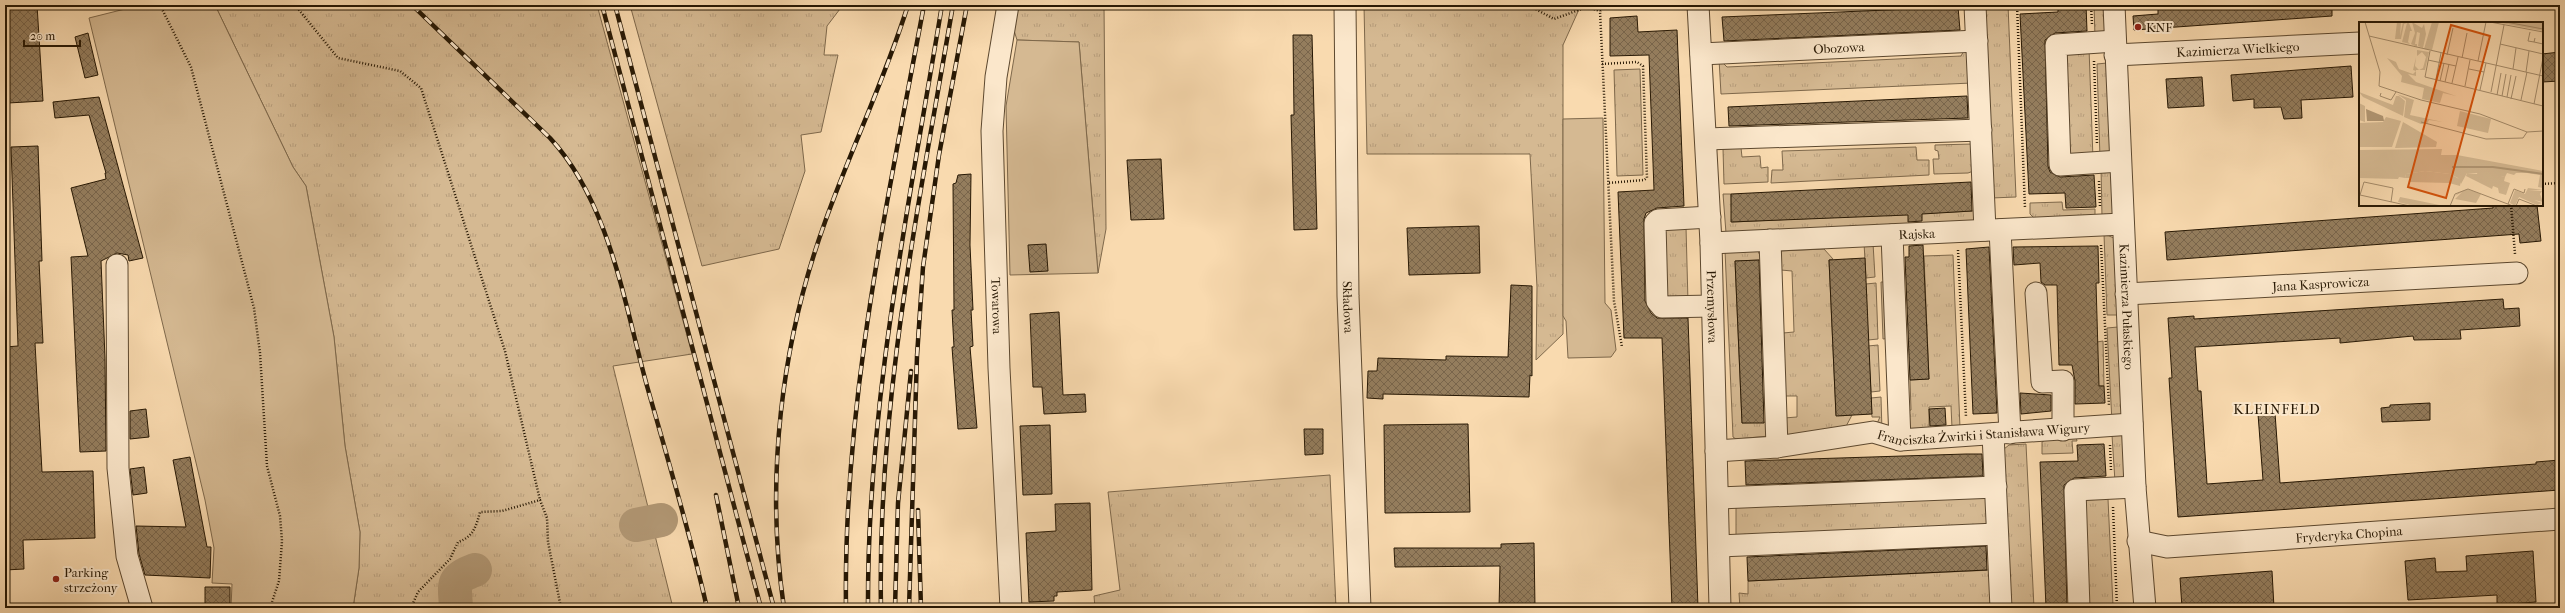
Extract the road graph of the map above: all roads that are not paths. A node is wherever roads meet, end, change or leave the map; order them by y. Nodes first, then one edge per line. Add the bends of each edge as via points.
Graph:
1 (1008, 5) edge
2 (1345, 5) edge
3 (1698, 5) edge
4 (1975, 5) edge
5 (2114, 5) edge
6 (1977, 41) junction
7 (2359, 43) edge
8 (2115, 48) junction
9 (1701, 54) junction
10 (1981, 130) junction
11 (1706, 139) junction
12 (2120, 161) junction
13 (1710, 217) junction
14 (2123, 224) junction
15 (1993, 230) junction
16 (1892, 235) junction
17 (1770, 240) junction
18 (1711, 243) junction
19 (117, 265) dead end
20 (2517, 273) road end
21 (2036, 293) dead end
22 (2126, 294) junction
23 (1712, 306) junction
24 (2132, 424) junction
25 (2063, 430) junction
26 (2002, 433) junction
27 (1900, 440) junction
28 (1777, 447) junction
29 (1716, 451) junction
30 (1996, 488) junction
31 (2135, 488) junction
32 (1719, 498) junction
33 (2560, 519) edge
34 (1997, 534) junction
35 (2138, 541) junction
36 (1719, 546) junction
37 (142, 608) edge
38 (1011, 608) edge
39 (1360, 608) edge
40 (1720, 608) edge
41 (2001, 608) edge
42 (2079, 608) edge
43 (2145, 608) edge

1 - 38 street, Towarowa via 996,77 992,131 999,368
2 - 39 street, Składowa via 1348,266
3 - 9 street, Przemysłowa
4 - 6 street
5 - 8 street, Kazimierza Pułaskiego
6 - 9 street, Obozowa
6 - 10 street
7 - 8 street, Kazimierza Wielkiego
8 - 12 street, Kazimierza Pułaskiego
8 - 12 street, Kazimierza Wielkiego via 2093,43 2056,45 2060,165
9 - 11 street, Przemysłowa
10 - 11 street
10 - 15 street
11 - 13 street, Przemysłowa
12 - 14 street, Kazimierza Pułaskiego
13 - 18 street, Przemysłowa
13 - 23 street via 1658,220 1655,223 1655,231 1657,301 1662,307
14 - 15 street, Rajska
14 - 22 street, Kazimierza Pułaskiego
15 - 16 street, Rajska
15 - 26 street
16 - 17 street, Rajska
16 - 27 street
17 - 18 street, Rajska
17 - 28 street
18 - 23 street, Przemysłowa
19 - 37 street via 118,468 127,556
20 - 22 street, Jana Kasprowicza
21 - 25 street via 2042,382 2063,381
22 - 24 street, Kazimierza Pułaskiego
23 - 29 street, Przemysłowa
24 - 25 street, Franciszka Żwirki i Stanisława Wigury
24 - 31 street, Kazimierza Pułaskiego
25 - 26 street, Franciszka Żwirki i Stanisława Wigury
26 - 27 street, Franciszka Żwirki i Stanisława Wigury
26 - 30 street
27 - 28 street, Franciszka Żwirki i Stanisława Wigury via 1873,432
28 - 29 street, Franciszka Żwirki i Stanisława Wigury
29 - 32 street, Przemysłowa
30 - 32 street
30 - 34 street
31 - 35 street, Kazimierza Pułaskiego
31 - 42 street via 2075,490
32 - 36 street, Przemysłowa
33 - 35 street, Fryderyka Chopina via 2167,547
34 - 36 street
34 - 41 street
35 - 43 street, Kazimierza Pułaskiego
36 - 40 street, Przemysłowa

